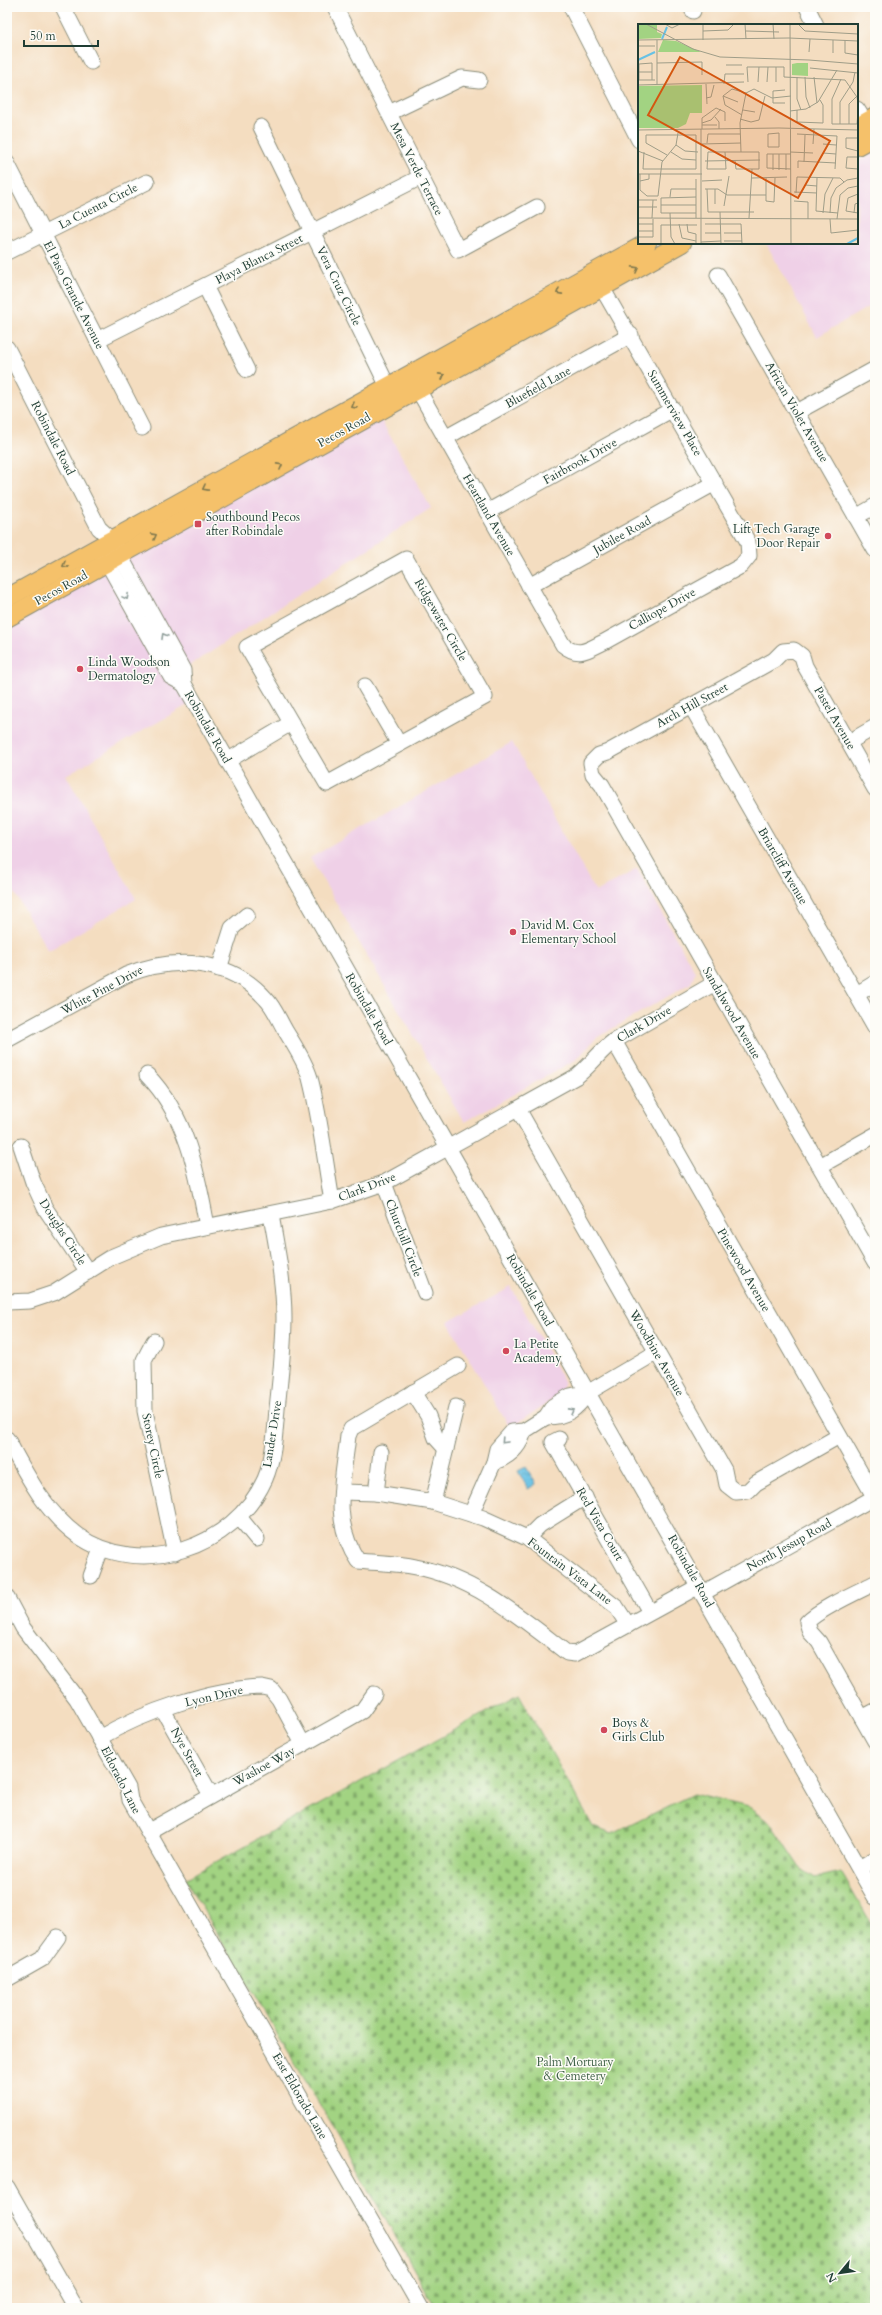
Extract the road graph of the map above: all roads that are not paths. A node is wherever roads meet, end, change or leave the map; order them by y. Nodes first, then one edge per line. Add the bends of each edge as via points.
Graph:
1 (63, 7) edge
2 (335, 7) edge
3 (571, 7) edge
4 (807, 7) edge
5 (816, 24) edge
6 (91, 62) dead end
7 (479, 80) dead end
8 (389, 114) junction
9 (867, 125) edge
10 (261, 127) dead end
11 (638, 138) edge
12 (858, 144) edge
13 (7, 163) edge
14 (421, 177) junction
15 (146, 182) dead end
16 (537, 206) dead end
17 (313, 232) junction
18 (43, 233) junction
19 (645, 244) edge
20 (680, 244) edge
21 (7, 252) edge
22 (718, 275) dead end
23 (597, 280) junction
24 (205, 286) junction
25 (631, 335) junction
26 (97, 340) junction
27 (7, 348) edge
28 (875, 369) edge
29 (247, 370) dead end
30 (414, 382) junction
31 (392, 394) junction
32 (672, 409) junction
33 (797, 412) junction
34 (142, 428) dead end
35 (445, 438) junction
36 (271, 452) junction
37 (715, 483) junction
38 (241, 487) junction
39 (875, 506) edge
40 (487, 512) junction
41 (856, 517) junction
42 (103, 538) junction
43 (875, 550) edge
44 (749, 556) joint
45 (113, 559) junction
46 (529, 586) junction
47 (7, 598) edge
48 (7, 618) edge
49 (794, 650) joint
50 (572, 652) joint
51 (365, 686) dead end
52 (691, 706) junction
53 (291, 723) junction
54 (875, 727) edge
55 (848, 742) junction
56 (398, 744) junction
57 (227, 761) junction
58 (590, 763) joint
59 (875, 789) edge
60 (247, 915) dead end
61 (219, 969) junction
62 (715, 983) junction
63 (875, 983) edge
64 (857, 994) junction
65 (875, 1027) edge
66 (7, 1040) edge
67 (614, 1041) junction
68 (147, 1075) dead end
69 (518, 1109) junction
70 (875, 1135) edge
71 (21, 1146) dead end
72 (448, 1148) junction
73 (820, 1166) junction
74 (384, 1183) junction
75 (332, 1201) junction
76 (271, 1214) junction
77 (207, 1226) junction
78 (875, 1263) edge
79 (88, 1272) junction
80 (425, 1293) dead end
81 (7, 1302) edge
82 (154, 1341) dead end
83 (657, 1352) junction
84 (458, 1366) dead end
85 (413, 1392) junction
86 (589, 1392) junction
87 (456, 1407) dead end
88 (839, 1436) junction
89 (559, 1438) dead end
90 (7, 1439) edge
91 (446, 1449) junction
92 (381, 1452) dead end
93 (342, 1492) junction
94 (376, 1493) junction
95 (585, 1497) junction
96 (875, 1497) edge
97 (434, 1502) junction
98 (471, 1514) junction
99 (239, 1517) junction
100 (528, 1538) junction
101 (258, 1539) dead end
102 (101, 1549) junction
103 (176, 1553) junction
104 (91, 1576) dead end
105 (875, 1583) edge
106 (701, 1590) junction
107 (7, 1598) edge
108 (650, 1612) junction
109 (13, 1622) edge
110 (628, 1625) junction
111 (374, 1694) dead end
112 (163, 1710) junction
113 (869, 1715) edge
114 (99, 1738) junction
115 (875, 1741) edge
116 (303, 1744) junction
117 (211, 1795) junction
118 (149, 1832) junction
119 (875, 1859) edge
120 (859, 1868) junction
121 (178, 1884) joint
122 (875, 1897) edge
123 (58, 1938) dead end
124 (7, 1979) edge
125 (7, 2187) edge
126 (76, 2308) edge
127 (421, 2308) edge

1 - 6 street
2 - 8 street, Mesa Verde Terrace
3 - 11 street
4 - 5 street
7 - 8 street via 462,78
8 - 14 street, Mesa Verde Terrace
9 - 12 main road
10 - 17 street, Vera Cruz Circle
13 - 18 street, El Paso Grande Avenue
14 - 16 street, Mesa Verde Terrace via 458,250
14 - 17 street, Playa Blanca Street
15 - 18 street, La Cuenta Circle
17 - 24 street, Playa Blanca Street
17 - 31 street, Vera Cruz Circle
18 - 21 street, La Cuenta Circle
18 - 26 street, El Paso Grande Avenue
19 - 23 main road, Pecos Road
23 -> 20 main road, Pecos Road
22 - 33 street, African Violet Avenue
23 - 25 street, Summerview Place
23 - 30 main road, Pecos Road
24 - 26 street, Playa Blanca Street
24 - 29 street
25 - 32 street, Summerview Place
25 - 35 street, Bluefield Lane
26 - 34 street, El Paso Grande Avenue
27 - 42 street, Robindale Road
28 - 33 street
30 - 31 main road, Pecos Road
30 - 35 street, Heartland Avenue
31 -> 36 main road, Pecos Road
38 -> 31 main road, Pecos Road
32 - 37 street, Summerview Place
32 - 40 street, Fairbrook Drive
33 - 41 street, African Violet Avenue
35 - 40 street, Heartland Avenue
36 - 38 main road via 240,480
36 -> 42 main road, Pecos Road
37 - 44 street, Summerview Place via 748,542
37 - 46 street, Jubilee Road
45 -> 38 main road, Pecos Road
39 - 41 street
40 - 46 street, Heartland Avenue
41 - 43 street, African Violet Avenue
42 - 45 street, Robindale Road
42 -> 47 main road, Pecos Road
44 - 50 street, Calliope Drive via 741,566 604,642 583,652
45 - 48 main road, Pecos Road
45 - 57 street, Robindale Road via 171,677 184,684
46 - 50 street, Heartland Avenue via 563,645
49 - 52 street, Arch Hill Street via 783,651 774,660
49 - 55 street, Pastel Avenue via 802,656 805,666
51 - 56 street
52 - 58 street, Arch Hill Street via 599,755
52 - 64 street, Briarcliff Avenue
53 - 56 street, Ridgewater Circle via 327,784
53 - 56 street, Ridgewater Circle via 248,647 406,559 485,697
53 - 57 street
54 - 55 street
55 - 59 street, Pastel Avenue
57 - 72 street, Robindale Road
58 - 62 street, Sandalwood Avenue via 593,774 602,785
60 - 61 street via 232,928
61 - 66 street, White Pine Drive via 193,962 147,966
61 - 75 street, White Pine Drive via 244,979 267,999 301,1055 310,1078
62 - 67 street, Clark Drive
62 - 73 street, Sandalwood Avenue
63 - 64 street
64 - 65 street, Briarcliff Avenue
67 - 69 street, Clark Drive via 600,1051 577,1076
67 - 88 street, Pinewood Avenue
68 - 77 street via 162,1090 187,1139 197,1171
69 - 72 street, Clark Drive
69 - 83 street, Woodbine Avenue
70 - 73 street
71 - 79 street, Douglas Circle via 45,1208
72 - 74 street, Clark Drive
72 - 86 street, Robindale Road
73 - 78 street, Sandalwood Avenue
74 - 75 street, Clark Drive
74 - 80 street, Churchill Circle
75 - 76 street, Clark Drive
76 - 77 street, Clark Drive
76 - 99 street, Lander Drive via 281,1274 284,1317 274,1438 265,1478
77 - 79 street, Clark Drive via 161,1236 135,1245
79 - 81 street, Clark Drive via 54,1293 30,1301
82 - 103 street, Storey Circle via 144,1360 145,1411
83 - 86 street
83 - 88 street, Woodbine Avenue via 724,1470 727,1485 736,1492 748,1491 756,1483
84 - 85 street
85 - 91 street via 428,1416 436,1438
85 - 93 street via 351,1429
86 - 98 street via 577,1407 560,1417 546,1417 524,1431 512,1432 503,1440 497,1448 494,1462
86 - 106 street, Robindale Road
87 - 91 street
88 - 96 street, Pinewood Avenue
89 - 95 street, Red Vista Court via 553,1442
90 - 102 street, Lander Drive via 39,1495 55,1516
91 - 97 street
92 - 94 street
93 - 94 street, Fountain Vista Lane
93 - 110 street, North Jessup Road via 340,1517 352,1552 358,1561 416,1567 477,1588 509,1608 567,1653 575,1654 586,1649
94 - 97 street, Fountain Vista Lane
95 - 100 street via 540,1525
95 - 108 street, Red Vista Court
96 - 106 street, North Jessup Road
97 - 98 street, Fountain Vista Lane
98 - 100 street, Fountain Vista Lane
99 - 101 street
99 - 103 street, Lander Drive via 203,1543
100 - 110 street, Fountain Vista Lane via 618,1608
102 - 103 street, Lander Drive via 138,1555
102 - 104 street
105 - 113 street via 826,1610 815,1613 807,1622 810,1632
106 - 108 street, North Jessup Road
106 - 120 street, Robindale Road
107 - 109 street
108 - 110 street, North Jessup Road
109 - 114 street, Eldorado Lane via 77,1699
111 - 116 street, Washoe Way via 362,1711
112 - 114 street, Lyon Drive via 123,1723
112 - 116 street, Lyon Drive via 221,1693 253,1688 271,1689
112 - 117 street, Nye Street
113 - 115 street
114 - 118 street, Eldorado Lane via 128,1788 130,1800
116 - 117 street, Washoe Way
117 - 118 street, Washoe Way
118 - 121 street, Eldorado Lane
119 - 120 street
120 - 122 street, Robindale Road
121 - 127 street, East Eldorado Lane
123 - 124 street via 42,1959
125 - 126 street

